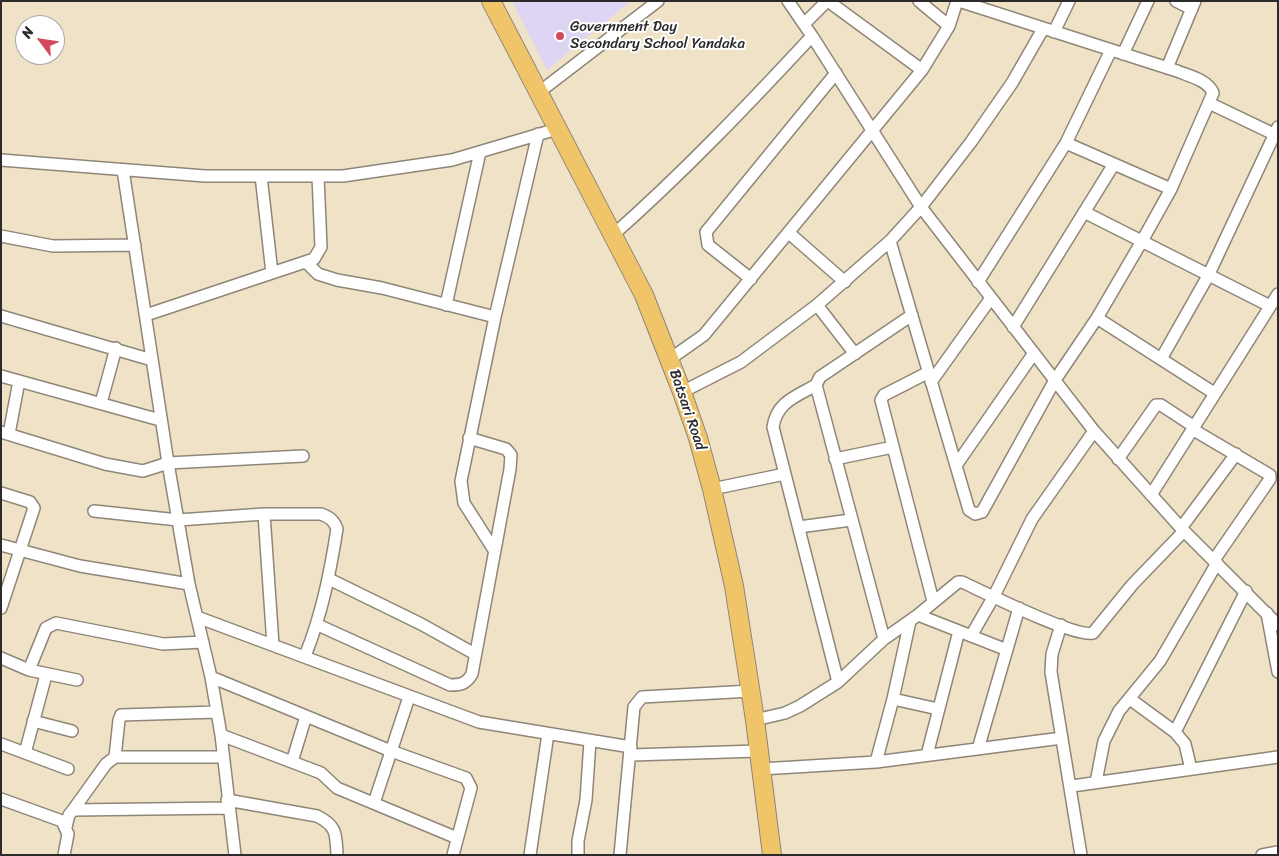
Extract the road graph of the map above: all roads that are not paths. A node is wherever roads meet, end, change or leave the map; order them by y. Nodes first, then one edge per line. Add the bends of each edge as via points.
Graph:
1 (491, 1) edge
2 (658, 1) edge
3 (788, 1) edge
4 (828, 1) edge
5 (919, 1) edge
6 (958, 1) edge
7 (1069, 1) edge
8 (1148, 1) edge
9 (1176, 1) edge
10 (1193, 5) edge
11 (993, 6) edge
12 (804, 24) junction
13 (949, 26) junction
14 (1042, 29) junction
15 (1054, 32) junction
16 (812, 36) junction
17 (1111, 50) junction
18 (1124, 54) junction
19 (1167, 68) junction
20 (922, 70) junction
21 (836, 74) junction
22 (538, 94) junction
23 (1209, 103) junction
24 (557, 128) junction
25 (872, 130) junction
26 (1277, 133) edge
27 (538, 134) junction
28 (1066, 143) junction
29 (480, 152) junction
30 (4, 162) edge
31 (1114, 164) junction
32 (123, 170) junction
33 (261, 176) junction
34 (318, 176) junction
35 (1170, 189) junction
36 (921, 208) junction
37 (1084, 212) junction
38 (789, 233) junction
39 (613, 235) junction
40 (1, 236) edge
41 (890, 241) junction
42 (1142, 241) junction
43 (135, 245) junction
44 (306, 262) junction
45 (272, 273) junction
46 (1208, 276) junction
47 (751, 279) junction
48 (845, 282) junction
49 (978, 282) junction
50 (1277, 295) edge
51 (991, 298) junction
52 (446, 305) junction
53 (817, 305) junction
54 (1270, 306) junction
55 (146, 315) junction
56 (912, 315) junction
57 (1, 316) edge
58 (495, 316) junction
59 (1097, 318) junction
60 (1013, 327) junction
61 (116, 348) junction
62 (855, 354) junction
63 (1034, 354) junction
64 (670, 359) junction
65 (152, 360) junction
66 (1161, 360) junction
67 (1, 376) edge
68 (930, 377) junction
69 (1055, 380) junction
70 (19, 381) junction
71 (816, 385) junction
72 (682, 392) junction
73 (1214, 393) junction
74 (101, 403) junction
75 (160, 420) junction
76 (1193, 428) junction
77 (1094, 431) junction
78 (5, 433) edge
79 (469, 438) junction
80 (893, 447) junction
81 (1236, 454) junction
82 (303, 456) dead end
83 (835, 459) junction
84 (1118, 459) junction
85 (168, 463) junction
86 (957, 464) junction
87 (785, 474) junction
88 (712, 489) junction
89 (1, 493) edge
90 (1151, 495) junction
91 (94, 511) dead end
92 (264, 514) junction
93 (178, 520) junction
94 (851, 520) junction
95 (798, 527) junction
96 (1183, 529) junction
97 (1, 545) edge
98 (494, 550) junction
99 (21, 551) junction
100 (1215, 561) junction
101 (329, 579) junction
102 (189, 584) junction
103 (1246, 591) junction
104 (994, 596) junction
105 (933, 601) junction
106 (1, 608) edge
107 (1020, 608) junction
108 (1266, 611) junction
109 (197, 617) junction
110 (914, 618) junction
111 (318, 625) junction
112 (1061, 625) junction
113 (1278, 625) edge
114 (959, 631) junction
115 (972, 636) junction
116 (884, 639) junction
117 (203, 642) junction
118 (273, 645) junction
119 (1007, 650) junction
120 (475, 654) junction
121 (305, 656) junction
122 (1, 658) edge
123 (29, 670) junction
124 (1278, 672) edge
125 (46, 675) junction
126 (211, 676) junction
127 (77, 680) dead end
128 (838, 682) junction
129 (751, 691) junction
130 (409, 697) junction
131 (1130, 699) junction
132 (893, 700) junction
133 (938, 710) junction
134 (218, 712) junction
135 (306, 716) junction
136 (755, 720) junction
137 (34, 721) junction
138 (72, 730) dead end
139 (1175, 732) junction
140 (548, 734) junction
141 (221, 735) junction
142 (1062, 738) junction
143 (590, 741) junction
144 (1, 744) edge
145 (978, 749) junction
146 (391, 751) junction
147 (631, 751) junction
148 (758, 751) junction
149 (25, 753) junction
150 (927, 755) junction
151 (115, 757) junction
152 (1278, 757) edge
153 (224, 758) junction
154 (292, 762) junction
155 (876, 762) junction
156 (761, 768) junction
157 (68, 769) dead end
158 (1191, 769) junction
159 (1096, 782) junction
160 (1072, 786) junction
161 (1, 800) edge
162 (374, 803) junction
163 (228, 804) junction
164 (73, 810) junction
165 (66, 827) junction
166 (458, 838) junction
167 (1278, 852) edge
168 (64, 855) edge
169 (235, 855) edge
170 (337, 855) edge
171 (453, 855) edge
172 (530, 855) edge
173 (578, 855) edge
174 (620, 855) edge
175 (772, 855) edge
176 (1082, 855) edge
177 (1262, 855) edge

1 - 22 main road, Batsari Road
2 - 22 street
3 - 12 street
4 - 12 street
4 - 20 street
5 - 13 street
6 - 11 street
6 - 13 street
7 - 15 street
8 - 18 street
9 - 10 street
10 - 19 street
11 - 14 street
12 - 16 street
13 - 20 street
14 - 15 street
14 - 36 street via 1012,83
15 - 17 street
16 - 21 street
16 - 39 street via 726,129
17 - 18 street
17 - 28 street
18 - 19 street
19 - 23 street via 1211,87 1213,92
20 - 25 street
21 - 25 street
21 - 47 street via 706,232 708,245
22 - 24 main road, Batsari Road
23 - 26 street
23 - 35 street
24 - 27 street
24 - 39 main road, Batsari Road
25 - 36 street
25 - 38 street
26 - 46 street
27 - 29 street
27 - 58 street
28 - 31 street
28 - 49 street
29 - 34 street via 452,160 342,176
29 - 52 street
30 - 32 street
31 - 35 street
31 - 37 street
32 - 33 street
32 - 43 street
33 - 34 street
33 - 45 street
34 - 44 street via 321,247 314,260
35 - 42 street
36 - 41 street
36 - 49 street
37 - 42 street
37 - 60 street
38 - 47 street
38 - 48 street
39 - 64 main road, Batsari Road via 644,295
40 - 43 street via 53,246
41 - 48 street
41 - 56 street
42 - 46 street
42 - 59 street
43 - 55 street
44 - 45 street
44 - 52 street via 318,274 337,280
45 - 55 street
46 - 54 street
46 - 66 street
47 - 64 street via 704,335
48 - 53 street
49 - 51 street
50 - 54 street
51 - 60 street
51 - 68 street
52 - 58 street
53 - 62 street
53 - 72 street via 741,362
54 - 73 street
55 - 65 street
56 - 62 street
56 - 68 street
57 - 61 street
58 - 79 street
59 - 66 street
59 - 69 street
60 - 63 street
61 - 65 street
61 - 74 street
62 - 71 street via 820,378
63 - 69 street
63 - 86 street
64 - 72 main road, Batsari Road
65 - 75 street
66 - 73 street
67 - 70 street
68 - 80 street via 882,397
68 - 86 street
69 - 77 street
69 - 86 street via 982,512 975,514 969,510
70 - 74 street
70 - 78 street
71 - 83 street
71 - 87 street via 784,403 775,414 773,427
72 - 88 main road, Batsari Road
73 - 76 street
74 - 75 street
75 - 85 street
76 - 81 street
76 - 84 street via 1161,405 1156,405
76 - 90 street
77 - 84 street
77 - 104 street via 1044,499
78 - 85 street via 115,466 143,471
79 - 98 street via 461,481 464,503
79 - 98 street via 506,449 511,455
80 - 83 street
80 - 105 street
81 - 96 street
81 - 100 street via 1268,472 1270,479
82 - 85 street
83 - 94 street
84 - 90 street
85 - 93 street
87 - 88 street
87 - 95 street
88 - 129 main road, Batsari Road via 734,586
89 - 99 street via 30,502 34,508
90 - 96 street
91 - 93 street
92 - 93 street
92 - 101 street via 321,514 335,522 337,529
92 - 118 street
93 - 102 street
94 - 95 street
94 - 116 street
95 - 128 street
96 - 100 street
96 - 112 street via 1093,633
97 - 99 street
98 - 120 street
99 - 102 street via 80,566
99 - 106 street
100 - 103 street
100 - 131 street via 1160,661
101 - 111 street
101 - 120 street
102 - 109 street
103 - 108 street
103 - 139 street
104 - 105 street via 958,582
104 - 107 street
104 - 115 street
105 - 110 street
107 - 112 street
107 - 119 street
108 - 113 street
108 - 124 street
109 - 117 street
109 - 118 street
110 - 114 street
110 - 116 street
110 - 132 street
111 - 120 street via 450,685 468,681
111 - 121 street
112 - 142 street via 1052,654 1051,672
114 - 115 street
114 - 133 street
115 - 119 street
116 - 128 street
117 - 123 street via 163,644 56,623 46,628
117 - 126 street
118 - 121 street
119 - 145 street
121 - 130 street
122 - 123 street
123 - 125 street
125 - 127 street
125 - 137 street
126 - 134 street
126 - 135 street
128 - 136 street via 785,713
129 - 136 main road, Batsari Road
129 - 147 street via 642,697 634,707
130 - 140 street via 479,722
130 - 146 street
131 - 139 street
131 - 159 street via 1119,711 1104,741
132 - 133 street
132 - 155 street
133 - 150 street
134 - 141 street
134 - 151 street via 121,715
135 - 146 street
135 - 154 street
136 - 148 main road, Batsari Road
137 - 138 street
137 - 149 street
139 - 158 street via 1185,744
140 - 143 street
140 - 172 street
141 - 153 street
141 - 154 street
142 - 145 street
142 - 160 street
143 - 147 street
143 - 173 street
144 - 149 street
145 - 150 street
146 - 162 street
146 - 166 street via 470,782
147 - 148 street
147 - 174 street
148 - 156 main road, Batsari Road
149 - 157 street
150 - 155 street
151 - 153 street
151 - 164 street via 106,764
152 - 158 street
153 - 163 street
154 - 162 street via 322,773 337,788
155 - 156 street
156 - 175 main road, Batsari Road
158 - 159 street
159 - 160 street
160 - 176 street
161 - 165 street via 62,822
162 - 166 street
163 - 164 street
163 - 169 street
163 - 170 street via 317,816 330,822 336,835
164 - 165 street
165 - 168 street
166 - 171 street
167 - 177 street

